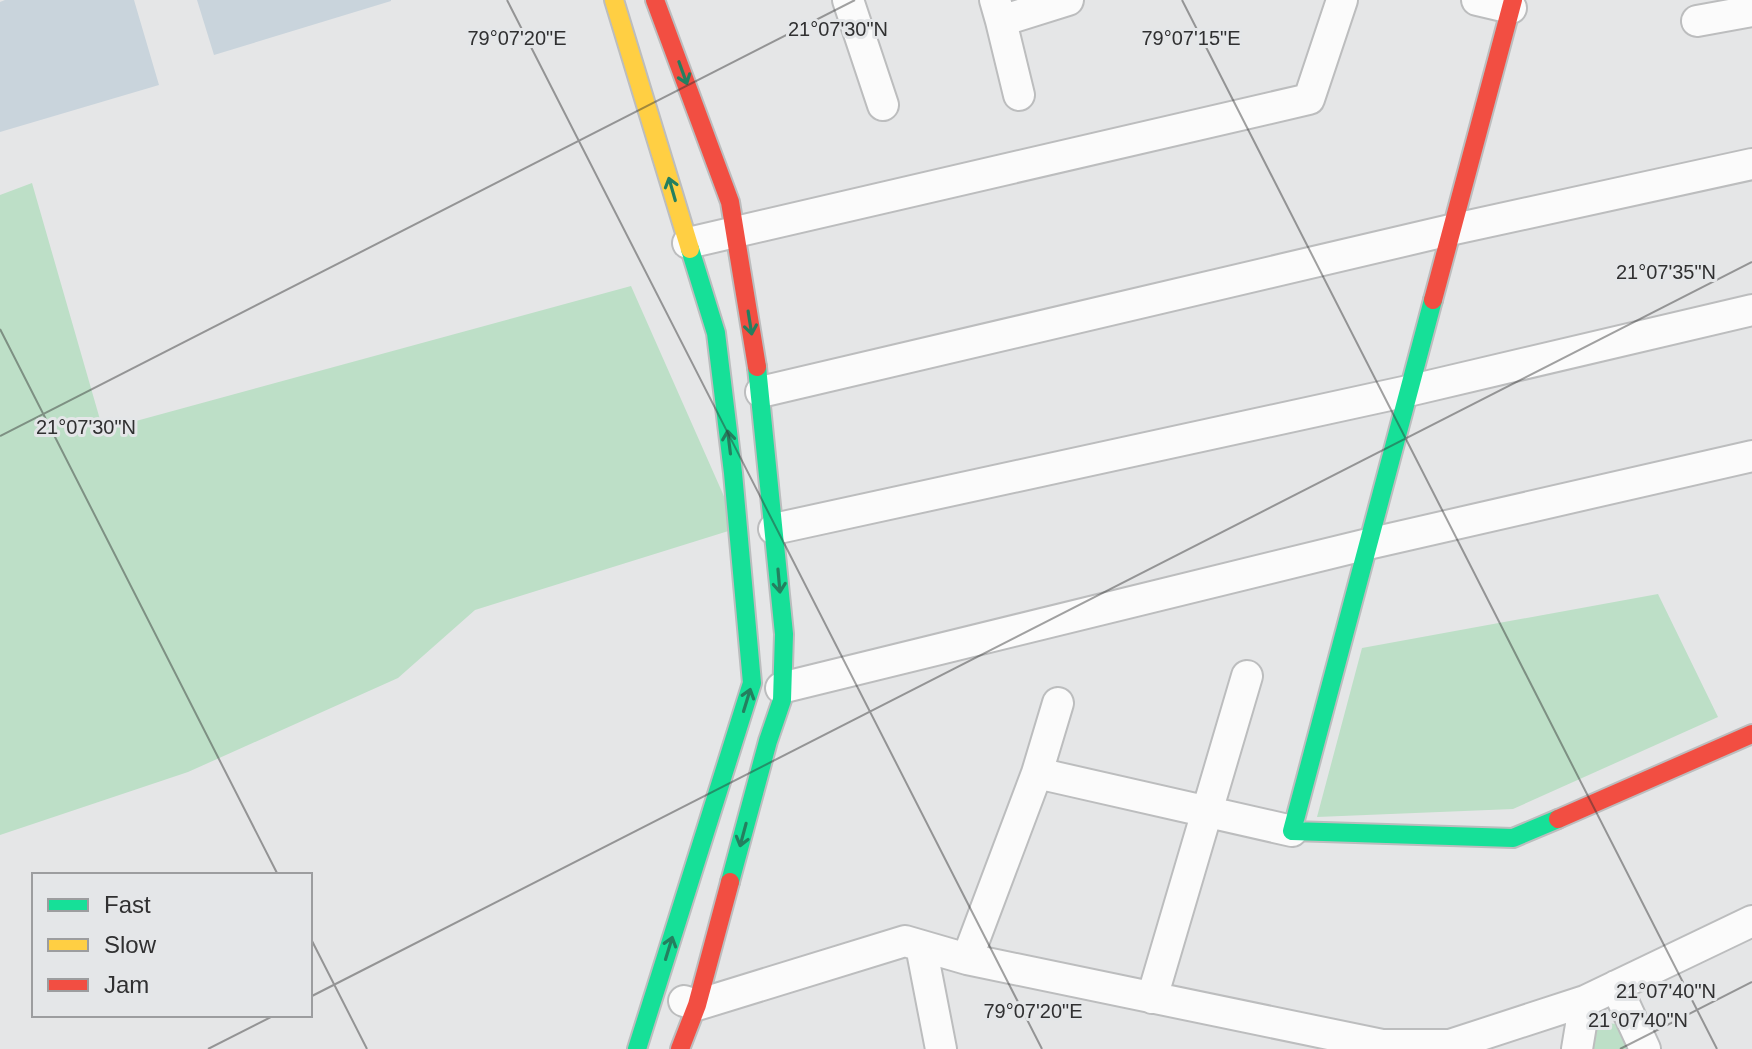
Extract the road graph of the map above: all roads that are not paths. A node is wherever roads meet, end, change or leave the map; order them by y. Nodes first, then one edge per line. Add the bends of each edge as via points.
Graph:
1 (614, 0) edge
2 (655, 0) edge
3 (848, 0) edge
4 (1068, 0) edge
5 (1342, 0) edge
6 (1477, 0) edge
7 (1512, 4) edge
8 (998, 11) edge
9 (1752, 11) edge
10 (1697, 21) dead end
11 (1019, 95) dead end
12 (883, 105) dead end
13 (1752, 164) edge
14 (1450, 230) junction
15 (736, 233) junction
16 (688, 243) junction
17 (1752, 310) edge
18 (1408, 391) junction
19 (761, 392) junction
20 (1752, 456) edge
21 (774, 529) junction
22 (1368, 544) junction
23 (1247, 676) dead end
24 (781, 688) junction
25 (1058, 703) dead end
26 (1752, 734) edge
27 (1037, 773) junction
28 (1209, 811) junction
29 (1292, 831) junction
30 (1749, 931) edge
31 (921, 946) junction
32 (967, 959) junction
33 (1616, 986) junction
34 (656, 990) junction
35 (1152, 998) junction
36 (1585, 1001) junction
37 (697, 1005) junction
38 (637, 1049) edge
39 (680, 1049) edge
40 (941, 1049) edge
41 (1577, 1049) edge
42 (1645, 1049) edge

16 -> 1 street
2 -> 15 street via 730,202
3 - 12 street
4 - 8 street
5 - 15 street via 1309,99
6 - 7 street
7 - 14 street
8 - 11 street
9 - 10 street
13 - 14 street
14 - 18 street
14 - 19 street
15 - 16 street
15 -> 19 street
34 -> 16 street via 752,683 716,333
17 - 18 street
18 - 21 street
18 - 22 street
19 - 21 street
20 - 22 street
21 -> 24 street via 784,634
22 - 24 street
22 - 29 street
23 - 28 street
24 -> 37 street via 782,700
25 - 27 street
26 - 29 street via 1513,838
27 - 28 street
27 - 32 street
28 - 29 street
28 - 35 street
30 - 33 street
31 - 32 street
31 - 37 street via 905,941
31 - 40 street
32 - 35 street
33 - 36 street
33 - 42 street
34 - 37 street
34 - 38 street
35 - 36 street via 1382,1045 1450,1045
36 - 41 street
37 - 39 street

